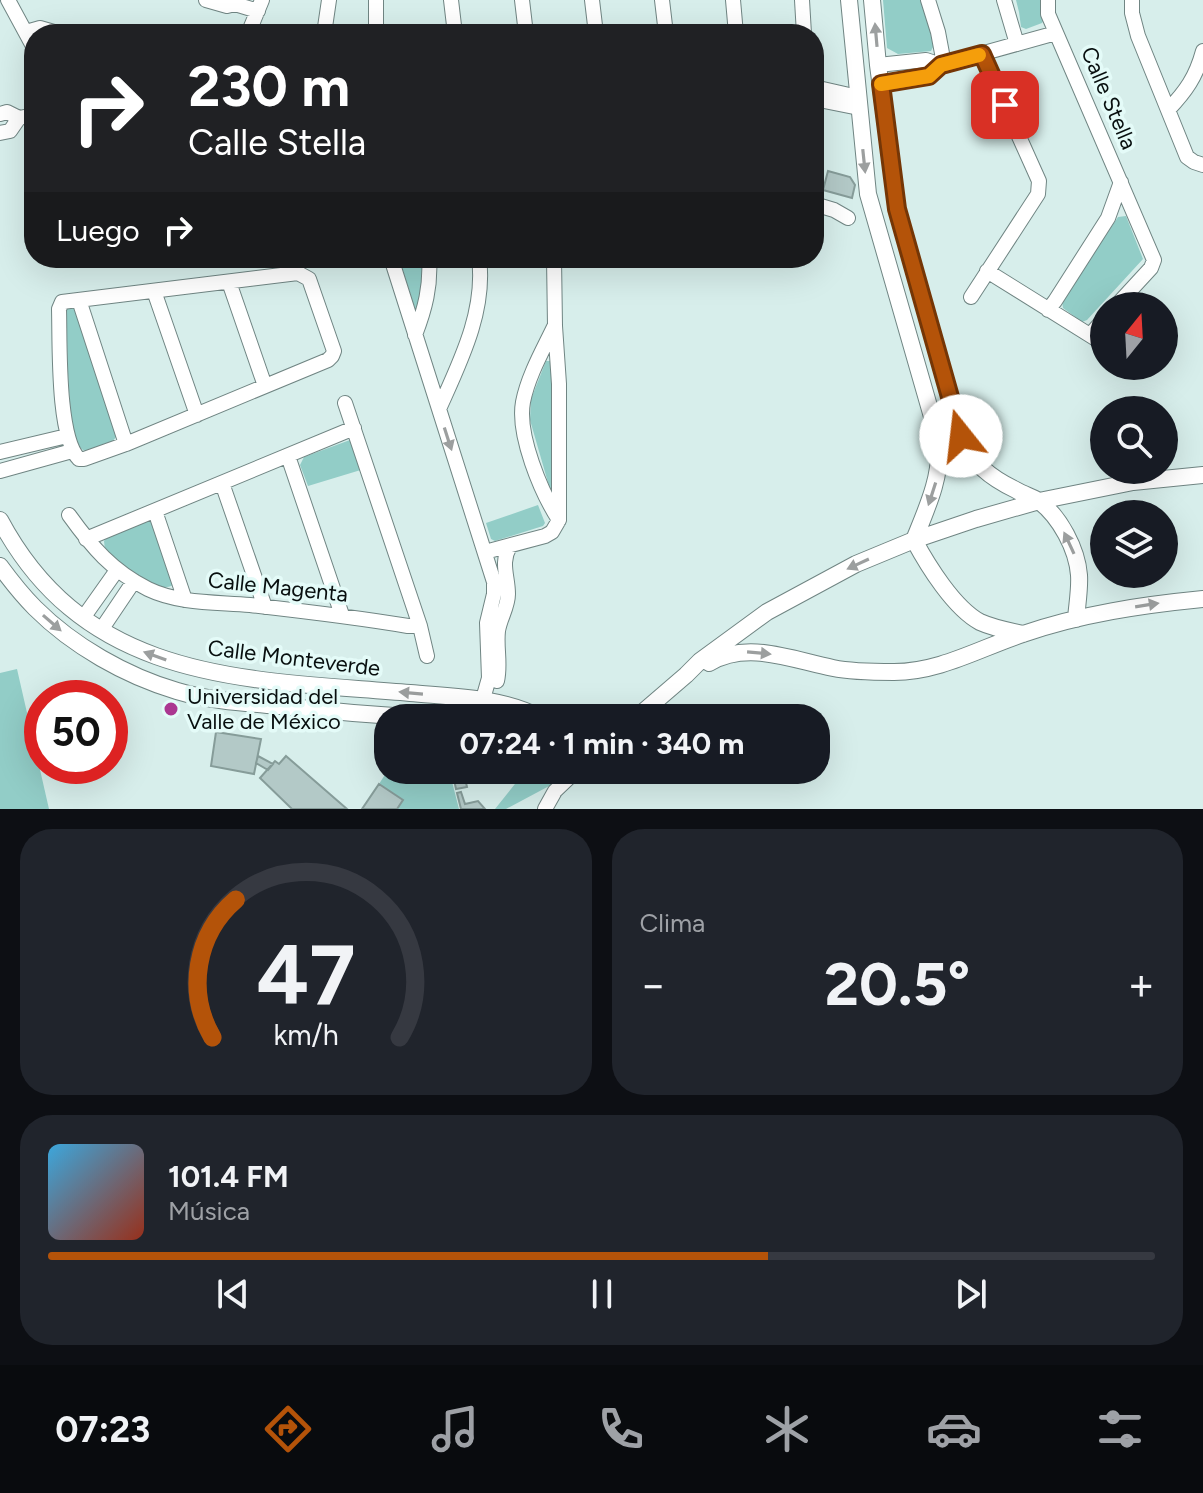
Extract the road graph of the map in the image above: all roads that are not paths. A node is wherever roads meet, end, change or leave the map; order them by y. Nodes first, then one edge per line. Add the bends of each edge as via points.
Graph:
1 (8, 0) edge
2 (206, 0) edge
3 (329, 0) edge
4 (376, 0) edge
5 (451, 0) edge
6 (522, 0) edge
7 (592, 0) edge
8 (662, 0) edge
9 (733, 0) edge
10 (802, 0) edge
11 (849, 0) edge
12 (872, 0) edge
13 (928, 0) edge
14 (1004, 0) edge
15 (1048, 0) edge
16 (1132, 0) edge
17 (231, 2) edge
18 (260, 6) edge
19 (325, 24) edge
20 (376, 24) edge
21 (454, 24) edge
22 (525, 24) edge
23 (595, 24) edge
24 (665, 24) edge
25 (735, 24) edge
26 (803, 24) edge
27 (24, 28) edge
28 (1056, 33) junction
29 (1017, 44) junction
30 (1203, 51) edge
31 (982, 54) junction
32 (909, 62) junction
33 (878, 65) junction
34 (943, 65) junction
35 (911, 79) junction
36 (881, 84) junction
37 (824, 92) edge
38 (836, 98) junction
39 (824, 99) edge
40 (859, 102) junction
41 (1168, 110) junction
42 (0, 114) edge
43 (24, 117) edge
44 (19, 118) junction
45 (0, 133) edge
46 (1203, 165) edge
47 (1121, 182) junction
48 (824, 207) edge
49 (848, 218) dead end
50 (394, 268) edge
51 (429, 268) edge
52 (480, 268) edge
53 (554, 268) edge
54 (987, 271) junction
55 (229, 282) junction
56 (916, 283) junction
57 (895, 289) junction
58 (154, 291) junction
59 (1129, 292) edge
60 (971, 297) dead end
61 (79, 300) junction
62 (1048, 310) junction
63 (555, 326) junction
64 (415, 335) junction
65 (1090, 335) edge
66 (265, 386) junction
67 (345, 403) dead end
68 (439, 409) junction
69 (197, 415) junction
70 (354, 428) junction
71 (67, 436) junction
72 (126, 444) junction
73 (72, 451) junction
74 (0, 452) edge
75 (288, 456) junction
76 (0, 471) edge
77 (1203, 475) edge
78 (222, 483) junction
79 (1039, 501) junction
80 (155, 511) junction
81 (69, 515) dead end
82 (0, 520) edge
83 (559, 520) junction
84 (86, 539) junction
85 (914, 540) junction
86 (510, 546) junction
87 (485, 552) junction
88 (0, 566) edge
89 (117, 570) junction
90 (134, 581) junction
91 (1203, 599) edge
92 (185, 600) junction
93 (265, 607) junction
94 (342, 615) junction
95 (83, 618) junction
96 (1076, 619) junction
97 (420, 626) junction
98 (101, 630) junction
99 (1023, 634) junction
100 (427, 656) dead end
101 (686, 675) junction
102 (281, 682) junction
103 (313, 686) junction
104 (487, 700) junction
105 (503, 704) edge
106 (652, 704) edge
107 (281, 706) junction
108 (309, 710) junction
109 (374, 715) edge
110 (562, 784) edge
111 (545, 809) edge

1 - 27 street
2 - 17 street
3 - 19 street
4 - 20 street
5 - 21 street
6 - 22 street
7 - 23 street
8 - 24 street
9 - 25 street
10 - 26 street
11 - 40 main road
33 -> 12 main road
13 - 34 street
14 - 29 street
15 - 28 street, Calle Stella
16 - 41 street via 1138,36
17 - 18 street
28 - 29 street, Calle Stella
28 - 47 street, Calle Stella
29 - 31 street, Calle Stella
30 - 41 street via 1192,82
31 - 34 street, Calle Stella
31 - 54 street via 1039,181 1038,194
32 - 33 street, Calle Stella
32 - 34 street, Calle Stella
32 - 35 street
33 - 36 main road
34 - 35 street, Calle Stella via 929,76
35 - 36 street, Calle Stella
36 - 56 main road via 893,189
37 - 38 street
38 - 39 street
38 - 40 street
40 -> 57 main road via 868,194
41 - 46 street via 1187,157
42 - 44 street
43 - 44 street
44 - 45 street via 10,131
47 - 59 street, Calle Stella via 1154,260
47 - 62 street, Calle Stella via 1108,218
48 - 49 street
50 - 64 street
51 - 64 street via 429,290
52 - 68 street via 471,333
53 - 63 street
54 - 60 street
54 - 62 street
55 - 58 street
55 - 66 street
55 - 66 street via 304,275 334,351
56 - 57 main road
56 - 79 main road via 965,446 999,482
57 -> 85 main road via 940,451 933,491
58 - 61 street
58 - 69 street
61 - 71 street via 66,301 59,309
61 - 72 street
62 - 65 street
63 - 83 street
63 - 83 street via 523,398 522,414 534,464
64 - 68 street
66 - 69 street
67 - 70 street
68 -> 87 street
69 - 72 street
70 - 75 street
70 - 97 street
71 - 73 street
71 - 74 street
72 - 73 street via 81,460
73 - 76 street
75 - 78 street
75 - 94 street
77 - 79 main road via 1133,482
78 - 80 street
78 - 93 street
79 - 85 main road
96 -> 79 main road via 1079,575 1072,545
80 - 84 street
80 - 92 street
81 - 84 street, Calle Magenta
82 - 95 main road, Calle Monteverde via 41,579
83 - 86 street via 552,532
84 - 89 street, Calle Magenta
85 - 99 main road via 941,584 968,613
85 -> 101 main road via 767,612
86 - 87 street
86 - 104 street via 504,562 507,602 497,635 498,676
87 - 104 street via 494,594 487,623
88 -> 107 main road via 65,635 137,677 209,698
89 - 90 street, Calle Magenta
89 - 95 street
90 - 92 street, Calle Magenta
90 - 98 street
96 -> 91 main road
92 - 93 street, Calle Magenta
93 - 94 street, Calle Magenta
94 - 97 street, Calle Magenta
95 - 98 main road, Calle Monteverde
96 - 99 main road
97 - 100 street
102 -> 98 main road, Calle Monteverde via 179,665
101 -> 99 main road via 726,655 754,652 837,669 924,669
101 - 106 main road
102 - 103 main road, Calle Monteverde
102 - 107 street
104 -> 103 main road, Calle Monteverde
103 - 108 street via 303,697
104 - 105 main road, Calle Monteverde
107 - 108 main road
108 - 109 main road
110 - 111 street

